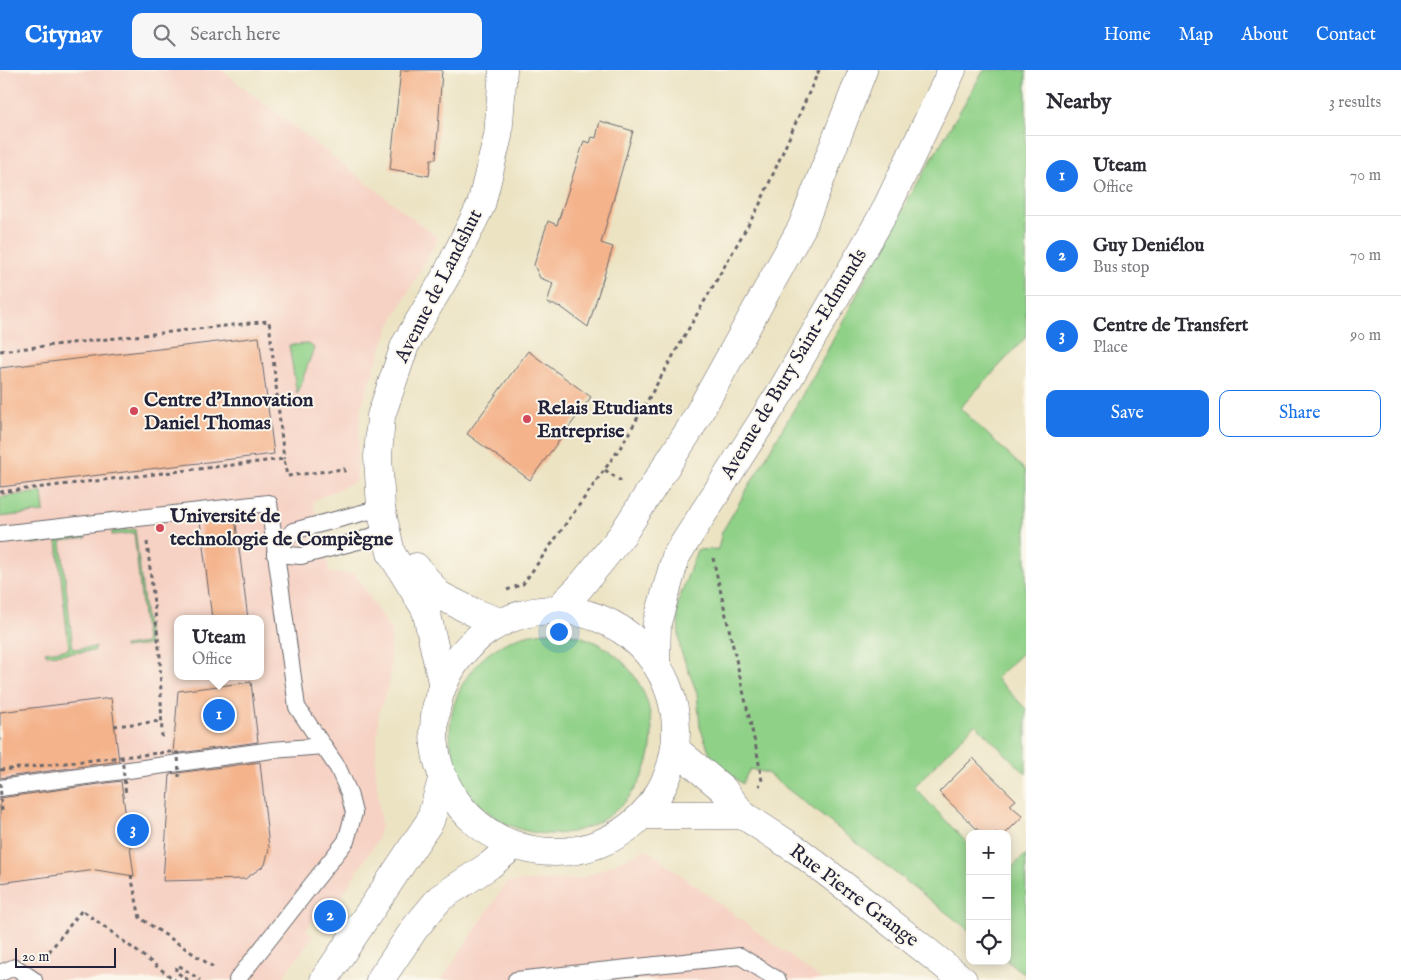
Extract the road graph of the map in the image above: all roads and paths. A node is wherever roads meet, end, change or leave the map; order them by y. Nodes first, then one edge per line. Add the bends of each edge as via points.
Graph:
1 (503, 70) edge
2 (818, 70) edge
3 (863, 70) edge
4 (952, 70) edge
5 (0, 351) edge
6 (284, 458) junction
7 (346, 477) dead end
8 (0, 492) edge
9 (144, 517) junction
10 (384, 520) junction
11 (0, 534) edge
12 (712, 553) dead end
13 (275, 554) junction
14 (501, 592) dead end
15 (558, 609) junction
16 (500, 622) junction
17 (656, 662) junction
18 (442, 682) junction
19 (162, 721) junction
20 (114, 726) dead end
21 (324, 746) junction
22 (676, 749) junction
23 (122, 756) junction
24 (162, 766) junction
25 (0, 770) edge
26 (179, 777) dead end
27 (442, 780) junction
28 (0, 783) edge
29 (0, 788) edge
30 (126, 796) dead end
31 (2, 811) dead end
32 (643, 815) junction
33 (743, 815) junction
34 (513, 846) junction
35 (130, 876) dead end
36 (0, 973) edge
37 (231, 977) edge
38 (31, 978) edge
39 (174, 980) edge
40 (188, 980) edge
41 (200, 980) edge
42 (324, 980) edge
43 (380, 980) edge
44 (516, 980) edge
45 (778, 980) edge
46 (963, 980) edge

1 - 10 main road, Avenue de Landshut via 498,136 480,205 446,276 405,345 381,416 378,457
2 - 14 path via 759,206 622,444 523,584
3 - 15 main road via 802,227 690,429 622,535
4 - 17 main road, Avenue de Bury Saint-Edmunds via 879,222 782,390 676,556 657,623
5 - 6 path via 270,321
6 - 7 path via 287,476 344,469
6 - 8 path
9 - 11 lane
9 - 13 lane via 269,503
9 - 19 path via 160,656
10 - 13 lane via 362,540 301,556
10 - 13 lane via 293,531
10 - 16 main road via 439,595
10 - 18 main road, Avenue de Landshut via 390,553 426,610
12 - 33 path via 762,781
13 - 21 lane via 297,707
15 - 16 main road via 529,612
15 - 17 main road via 596,616 629,634
16 - 18 main road via 466,646
17 - 22 main road via 670,689 676,719
18 - 27 main road via 433,714 433,747
19 - 20 path
19 - 24 path
21 - 24 lane
21 - 37 lane via 338,768 354,813 346,841
22 - 32 main road via 664,785
22 - 33 main road, Rue Pierre Grange via 723,789
23 - 25 path, bridge
23 - 26 path, bridge via 178,753
23 - 30 path, bridge
24 - 29 lane
27 - 34 main road via 459,808 483,830
27 - 42 main road via 430,820
28 - 31 path, bridge
32 - 33 main road
32 - 34 main road via 616,837 582,850 547,853
33 - 46 main road, Rue Pierre Grange via 800,852
34 - 43 main road via 440,898
35 - 37 path via 140,918
36 - 38 lane via 15,967
38 - 39 path via 82,910
40 - 41 path via 175,971 178,965
44 - 45 lane via 740,956

